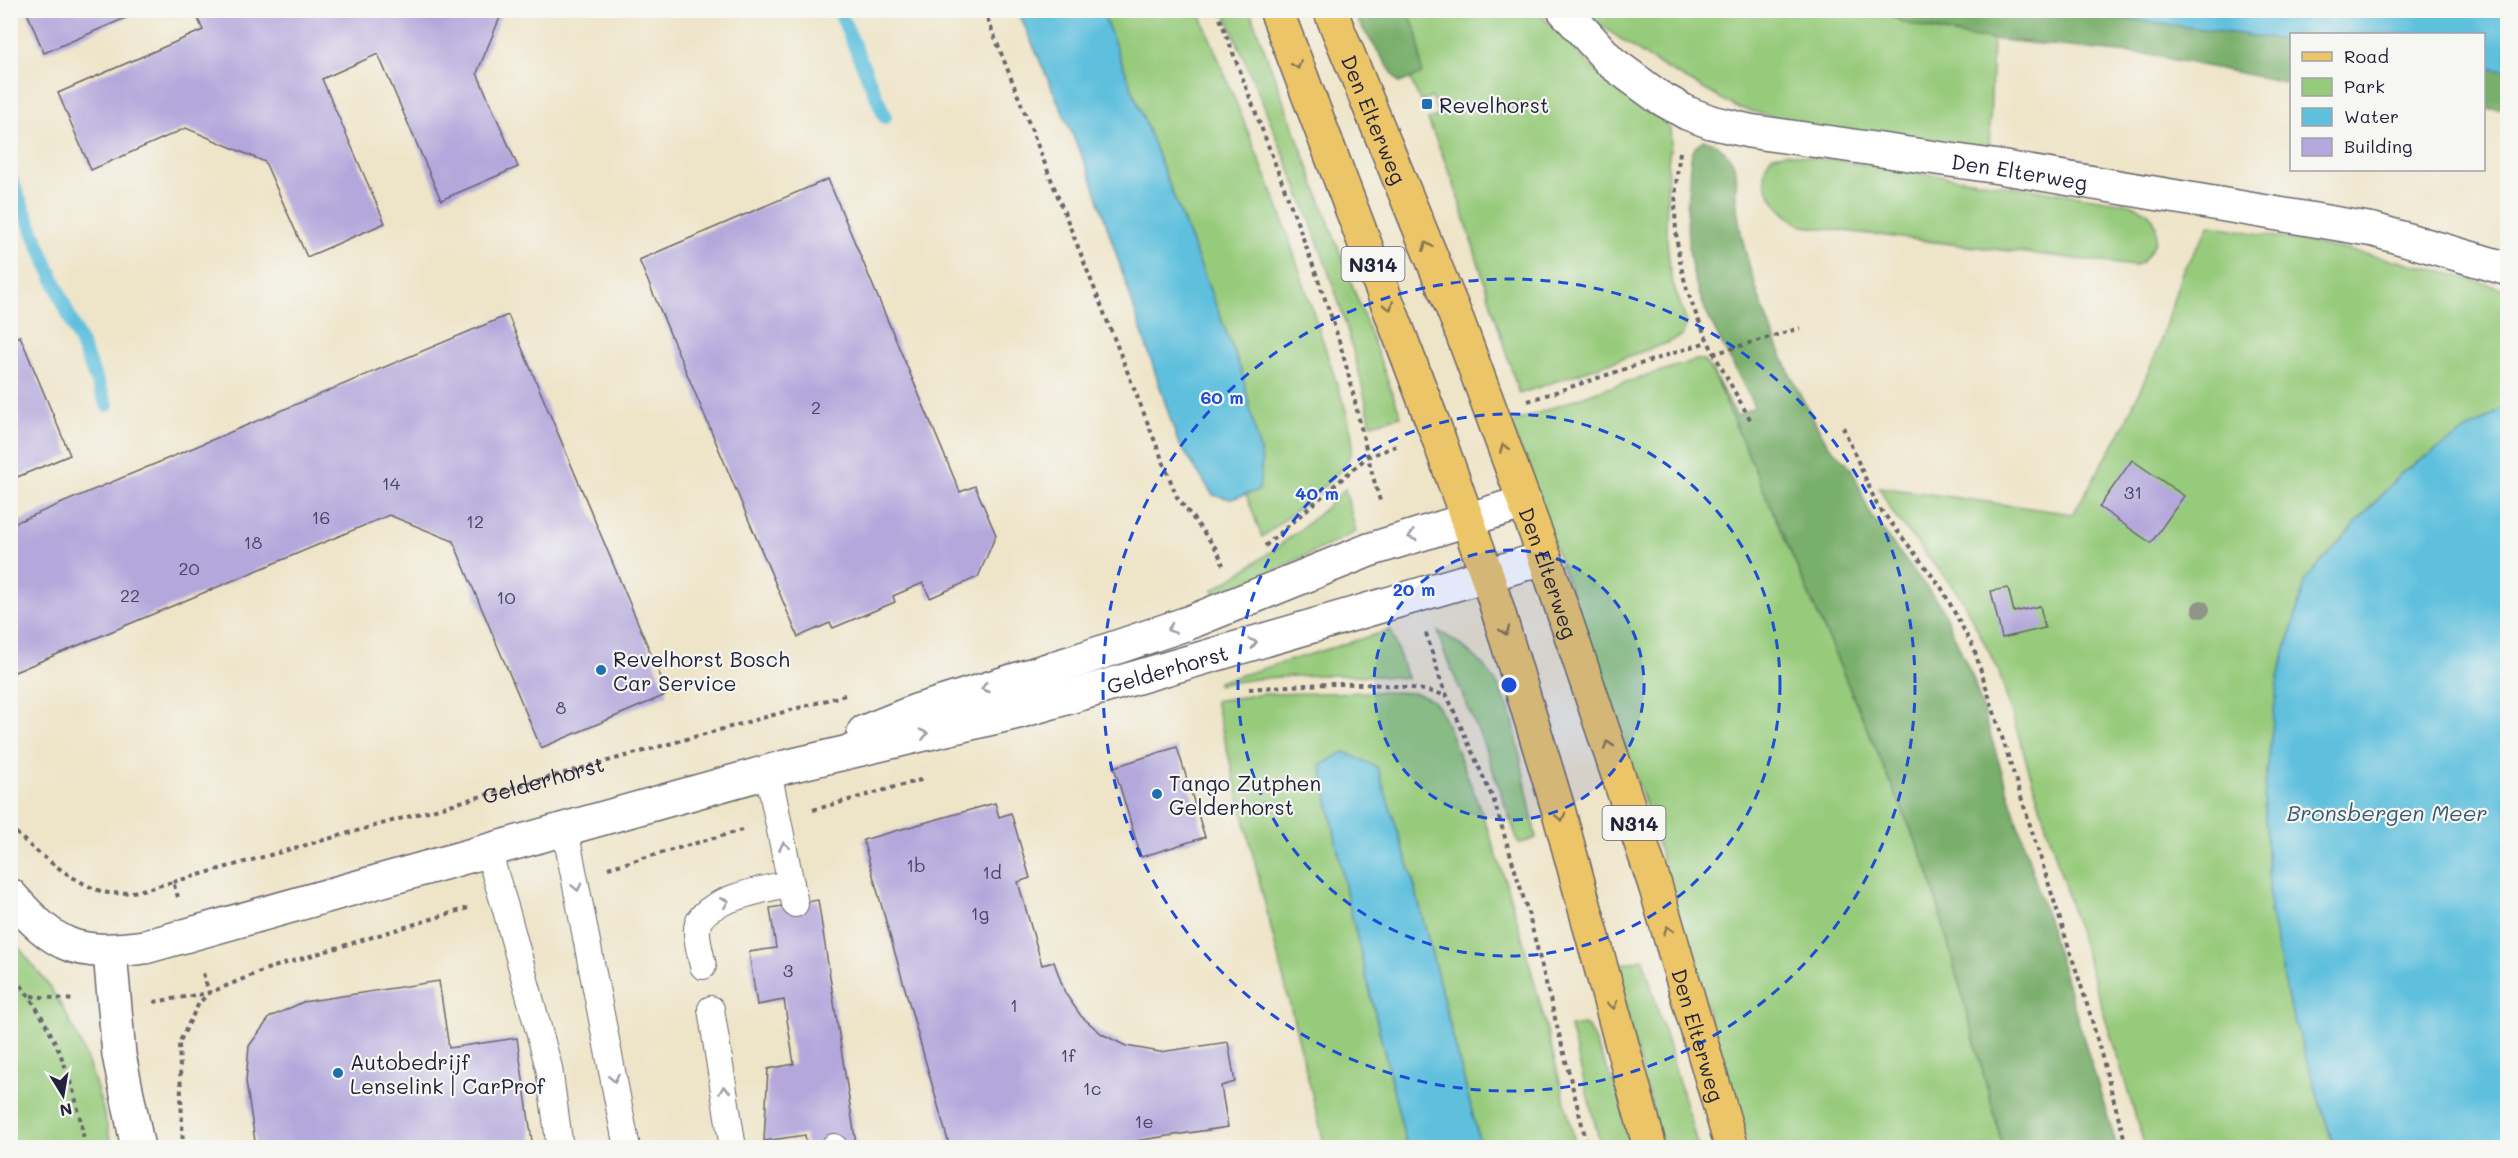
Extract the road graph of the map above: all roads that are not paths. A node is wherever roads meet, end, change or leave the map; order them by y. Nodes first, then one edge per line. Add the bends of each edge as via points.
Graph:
1 (1276, 10) edge
2 (1330, 10) edge
3 (1564, 10) edge
4 (2508, 269) edge
5 (1525, 502) junction
6 (1468, 520) junction
7 (1545, 558) junction
8 (1488, 575) junction
9 (777, 769) junction
10 (565, 829) junction
11 (488, 851) junction
12 (10, 895) edge
13 (110, 952) junction
14 (703, 966) dead end
15 (711, 1009) dead end
16 (138, 1148) edge
17 (560, 1148) edge
18 (627, 1148) edge
19 (733, 1148) edge
20 (1650, 1148) edge
21 (1732, 1148) edge

1 -> 6 main road, N314
5 -> 2 main road, Den Elterweg / N314 via 1454,312
3 - 4 street, Den Elterweg via 1611,62 1657,96 1710,122 2374,230
5 - 6 street, Gelderhorst
5 - 7 main road, Den Elterweg / N314
6 - 8 main road, N314
6 -> 9 street, Gelderhorst via 1369,550 1155,635 916,711
7 - 8 street, Gelderhorst
21 -> 7 main road, Den Elterweg / N314 via 1654,885
9 -> 8 street, Gelderhorst via 1018,712
8 -> 20 main road, N314 via 1560,816
9 - 10 street, Gelderhorst
14 -> 9 lane via 697,928 703,914 721,903 793,893
10 - 11 street, Gelderhorst
10 -> 18 lane
11 - 13 street, Gelderhorst via 190,936
11 - 17 lane via 549,1068
12 - 13 street, Gelderhorst via 50,935 69,945
13 - 16 street via 119,1055
19 -> 15 lane

